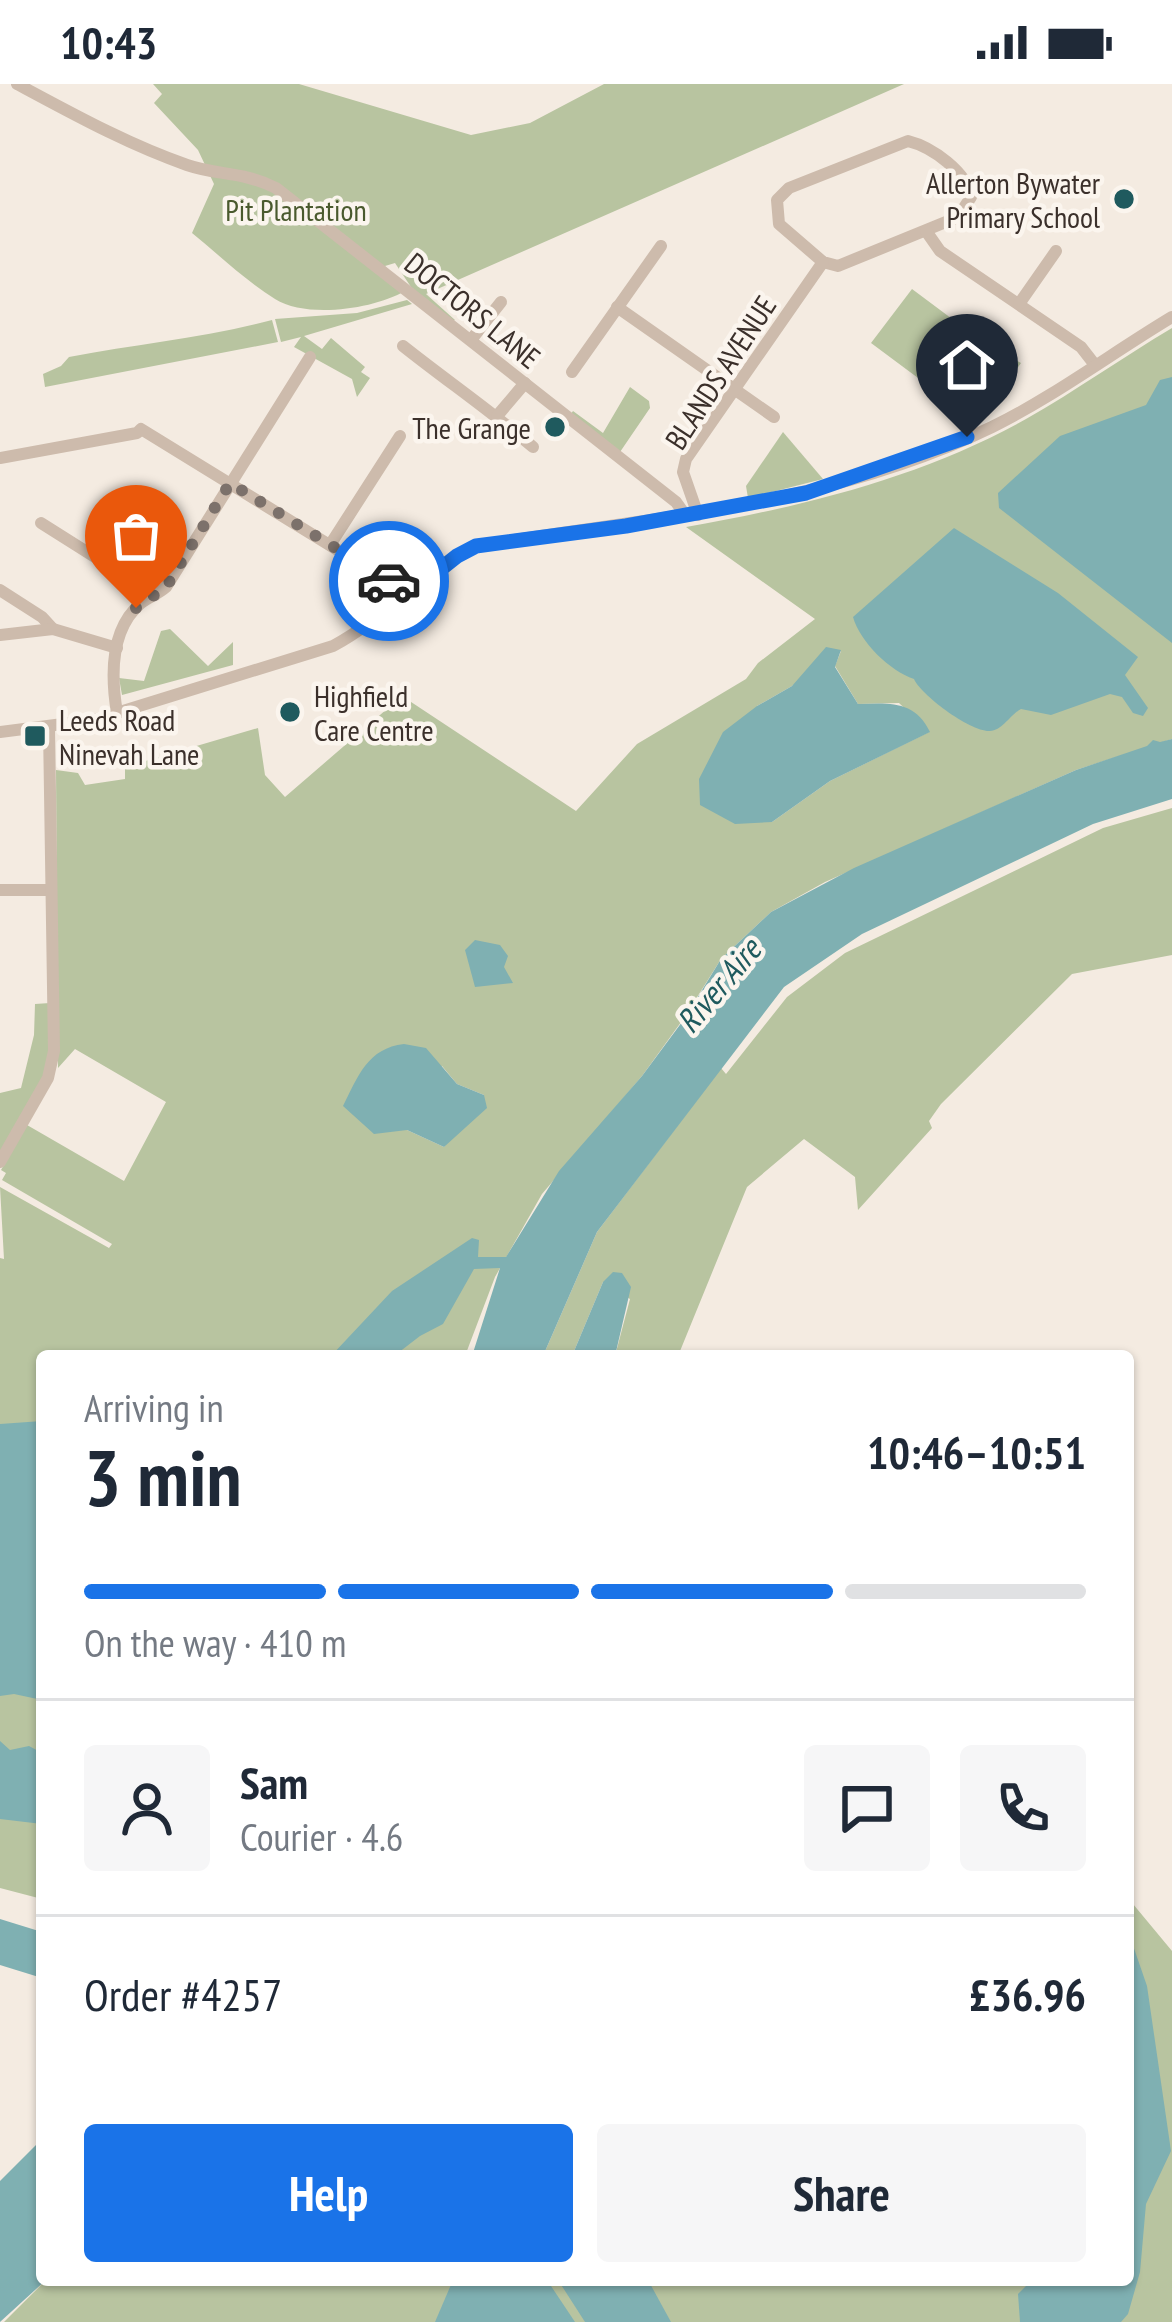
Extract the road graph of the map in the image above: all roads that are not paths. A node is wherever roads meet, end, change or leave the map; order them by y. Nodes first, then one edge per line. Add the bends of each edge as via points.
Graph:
1 (17, 84) edge
2 (926, 231) junction
3 (661, 246) dead end
4 (1056, 251) dead end
5 (823, 262) junction
6 (501, 302) dead end
7 (1019, 304) junction
8 (617, 307) junction
9 (1172, 317) edge
10 (471, 340) junction
11 (425, 344) dead end
12 (310, 357) dead end
13 (1095, 365) junction
14 (572, 372) dead end
15 (525, 383) junction
16 (735, 389) junction
17 (497, 416) junction
18 (774, 417) dead end
19 (400, 436) dead end
20 (533, 447) dead end
21 (0, 458) edge
22 (230, 483) junction
23 (692, 515) junction
24 (40, 523) dead end
25 (330, 545) junction
26 (0, 590) edge
27 (409, 594) junction
28 (155, 595) junction
29 (53, 629) junction
30 (0, 635) edge
31 (117, 648) junction
32 (117, 713) junction
33 (49, 728) junction
34 (0, 732) edge
35 (0, 890) edge
36 (49, 890) junction
37 (0, 1162) edge

1 - 10 street, DOCTORS LANE via 82,122 190,166 250,175 276,188
2 - 5 street via 845,265
2 - 5 street via 964,212 970,189 922,146 900,142 777,200 779,224
2 - 7 street via 940,251
3 - 8 street
4 - 7 street
5 - 16 street, BLANDS AVENUE
6 - 10 street
7 - 13 street
8 - 14 street
8 - 16 street
9 - 13 street
10 - 15 street, DOCTORS LANE
11 - 17 street via 409,351
12 - 22 street
13 - 23 street via 944,447 806,493
15 - 17 street
15 - 23 street, DOCTORS LANE
16 - 18 street
16 - 23 street, BLANDS AVENUE via 686,459
17 - 20 street
19 - 25 street
21 - 22 street via 142,429
22 - 25 street
22 - 28 street
23 - 27 street via 476,546
24 - 28 street
25 - 27 street
26 - 29 street
27 - 32 street via 333,646
28 - 31 street via 131,614
29 - 30 street
29 - 31 street
31 - 32 street
32 - 33 street
33 - 34 street
33 - 36 street
35 - 36 street
36 - 37 street via 52,1066

